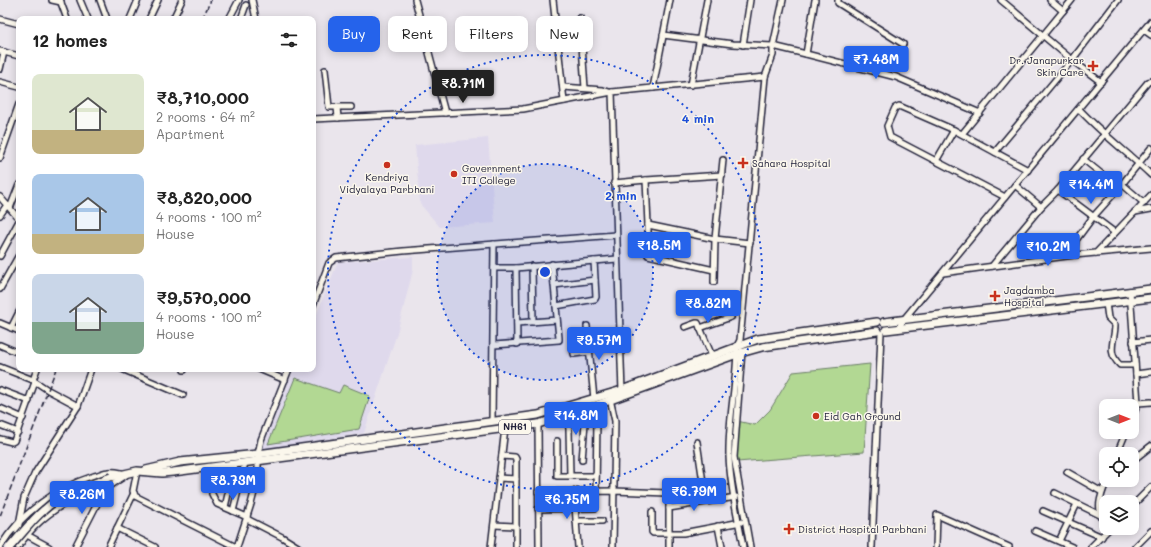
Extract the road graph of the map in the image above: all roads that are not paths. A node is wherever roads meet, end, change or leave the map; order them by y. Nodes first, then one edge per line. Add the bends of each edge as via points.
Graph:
1 (52, 0) edge
2 (80, 0) edge
3 (100, 0) edge
4 (158, 0) edge
5 (182, 0) edge
6 (239, 0) edge
7 (252, 0) edge
8 (415, 0) edge
9 (553, 0) edge
10 (670, 0) edge
11 (707, 0) edge
12 (750, 0) edge
13 (783, 0) edge
14 (815, 0) edge
15 (838, 0) edge
16 (1001, 0) edge
17 (1050, 0) edge
18 (1072, 0) edge
19 (1118, 0) edge
20 (60, 1) edge
21 (136, 1) edge
22 (246, 5) dead end
23 (1064, 11) junction
24 (66, 16) edge
25 (87, 16) edge
26 (106, 16) edge
27 (131, 16) edge
28 (150, 16) edge
29 (174, 16) edge
30 (231, 16) edge
31 (242, 16) edge
32 (255, 16) edge
33 (0, 18) edge
34 (1151, 21) edge
35 (16, 23) edge
36 (1144, 30) junction
37 (663, 35) junction
38 (1044, 36) junction
39 (1151, 36) edge
40 (699, 40) junction
41 (903, 44) dead end
42 (743, 45) junction
43 (774, 46) junction
44 (2, 51) edge
45 (582, 52) edge
46 (806, 54) junction
47 (16, 55) edge
48 (1072, 60) junction
49 (0, 69) edge
50 (325, 70) dead end
51 (765, 77) junction
52 (1151, 81) edge
53 (0, 82) edge
54 (1101, 82) junction
55 (691, 85) junction
56 (16, 86) edge
57 (563, 87) junction
58 (585, 88) junction
59 (653, 88) junction
60 (611, 93) junction
61 (564, 101) junction
62 (337, 107) junction
63 (351, 107) dead end
64 (1079, 109) junction
65 (16, 113) edge
66 (980, 113) junction
67 (445, 114) junction
68 (338, 118) junction
69 (316, 119) edge
70 (954, 130) junction
71 (962, 134) junction
72 (1104, 134) junction
73 (1151, 148) edge
74 (995, 152) junction
75 (0, 158) edge
76 (1083, 158) junction
77 (723, 160) dead end
78 (936, 161) junction
79 (1139, 163) junction
80 (1028, 170) junction
81 (722, 175) junction
82 (1151, 175) edge
83 (646, 180) junction
84 (614, 183) junction
85 (1015, 185) junction
86 (1120, 186) junction
87 (1058, 190) junction
88 (16, 192) edge
89 (1151, 194) edge
90 (0, 197) edge
91 (1005, 197) junction
92 (1144, 202) junction
93 (9, 207) junction
94 (1041, 207) junction
95 (1151, 209) edge
96 (1135, 212) junction
97 (0, 215) edge
98 (16, 216) edge
99 (1093, 217) junction
100 (648, 225) junction
101 (16, 226) edge
102 (1114, 232) junction
103 (616, 235) junction
104 (716, 239) junction
105 (750, 243) junction
106 (494, 244) junction
107 (1151, 248) edge
108 (1096, 253) junction
109 (1074, 255) junction
110 (0, 256) edge
111 (617, 259) junction
112 (16, 261) edge
113 (594, 261) junction
114 (552, 264) junction
115 (532, 266) junction
116 (992, 266) junction
117 (494, 268) junction
118 (516, 268) junction
119 (714, 270) junction
120 (943, 272) junction
121 (595, 280) junction
122 (714, 282) dead end
123 (554, 285) junction
124 (1151, 289) edge
125 (0, 290) edge
126 (1130, 291) junction
127 (316, 296) edge
128 (1151, 298) edge
129 (1130, 300) junction
130 (1106, 303) junction
131 (556, 306) junction
132 (731, 317) dead end
133 (16, 318) edge
134 (904, 319) junction
135 (557, 320) junction
136 (533, 322) junction
137 (881, 322) junction
138 (0, 323) edge
139 (517, 323) junction
140 (587, 326) dead end
141 (685, 327) dead end
142 (11, 328) junction
143 (700, 328) junction
144 (898, 329) junction
145 (16, 330) edge
146 (881, 332) junction
147 (572, 337) dead end
148 (1151, 340) edge
149 (1133, 342) junction
150 (517, 344) junction
151 (0, 345) edge
152 (494, 345) junction
153 (740, 348) junction
154 (16, 352) edge
155 (589, 352) junction
156 (712, 356) junction
157 (1135, 365) junction
158 (0, 367) edge
159 (36, 372) edge
160 (90, 372) edge
161 (129, 372) edge
162 (266, 372) edge
163 (288, 372) edge
164 (1151, 372) edge
165 (1136, 374) junction
166 (285, 380) junction
167 (34, 381) junction
168 (0, 390) edge
169 (622, 393) junction
170 (183, 394) dead end
171 (609, 397) junction
172 (1138, 399) edge
173 (29, 401) junction
174 (1151, 402) edge
175 (594, 403) junction
176 (1139, 403) edge
177 (78, 406) junction
178 (0, 408) edge
179 (583, 410) junction
180 (566, 416) junction
181 (23, 418) junction
182 (495, 421) junction
183 (538, 424) junction
184 (0, 425) edge
185 (502, 429) junction
186 (18, 432) junction
187 (0, 439) edge
188 (557, 441) dead end
189 (697, 442) dead end
190 (1151, 446) edge
191 (1139, 455) edge
192 (502, 456) junction
193 (258, 458) junction
194 (582, 460) dead end
195 (245, 463) junction
196 (236, 464) junction
197 (139, 471) junction
198 (1067, 472) dead end
199 (128, 473) junction
200 (570, 476) junction
201 (596, 476) junction
202 (499, 478) junction
203 (516, 479) junction
204 (1104, 487) edge
205 (101, 488) junction
206 (1150, 490) edge
207 (614, 491) junction
208 (538, 492) junction
209 (574, 492) junction
210 (596, 492) junction
211 (1102, 492) junction
212 (134, 494) junction
213 (212, 494) dead end
214 (1055, 494) dead end
215 (1102, 495) edge
216 (741, 496) junction
217 (734, 498) junction
218 (1139, 500) edge
219 (706, 502) junction
220 (1077, 504) junction
221 (225, 507) junction
222 (575, 508) junction
223 (594, 508) dead end
224 (669, 508) junction
225 (538, 509) junction
226 (233, 511) junction
227 (1044, 511) dead end
228 (652, 512) dead end
229 (1099, 515) edge
230 (247, 518) junction
231 (576, 521) junction
232 (602, 521) dead end
233 (746, 521) junction
234 (739, 522) junction
235 (1068, 522) junction
236 (19, 524) junction
237 (494, 525) junction
238 (516, 526) junction
239 (718, 526) junction
240 (117, 528) junction
241 (1035, 531) dead end
242 (1151, 531) edge
243 (669, 533) junction
244 (27, 535) junction
245 (1102, 536) joint
246 (1059, 541) junction
247 (0, 547) edge
248 (10, 547) edge
249 (14, 547) edge
250 (18, 547) edge
251 (49, 547) edge
252 (75, 547) edge
253 (108, 547) edge
254 (155, 547) edge
255 (235, 547) edge
256 (298, 547) edge
257 (491, 547) edge
258 (516, 547) edge
259 (539, 547) edge
260 (578, 547) edge
261 (613, 547) edge
262 (669, 547) edge
263 (722, 547) edge
264 (743, 547) edge
265 (750, 547) edge
266 (872, 547) edge
267 (936, 547) edge
268 (1009, 547) edge
269 (1072, 547) edge
270 (1091, 547) edge
271 (1135, 547) edge

1 - 20 street
2 - 25 street
3 - 26 street
4 - 28 street
5 - 29 street
6 - 30 street
7 - 32 street
8 - 67 street
9 - 57 street
10 - 37 street
11 - 40 street
12 - 42 street
13 - 43 street
14 - 46 street
15 - 41 street via 838,3
16 - 38 street
17 - 23 street
18 - 23 street
19 - 48 street
20 - 24 street
21 - 27 street
22 - 31 street
23 - 38 street
33 - 35 street
34 - 36 street
36 - 39 street
36 - 54 street
37 - 40 street
37 - 59 street
38 - 48 street
38 - 66 street
40 - 42 street
40 - 55 street
42 - 43 street
43 - 46 street
43 - 51 street
44 - 47 street
44 - 49 street
45 - 58 street
46 - 66 street via 896,77
48 - 54 street
48 - 74 street
50 - 62 street via 328,106
51 - 55 street
51 - 105 street
52 - 72 street
53 - 56 street
54 - 64 street
55 - 59 street
57 - 58 street
57 - 61 street
58 - 60 street
59 - 60 street
60 - 61 street
60 - 84 street
61 - 67 street via 524,109
62 - 63 street
62 - 68 street
64 - 72 street
64 - 80 street
65 - 75 street
66 - 71 street
67 - 68 street
68 - 69 street
70 - 71 street
70 - 78 street
70 - 78 street via 899,106 895,108 887,126 890,137
71 - 74 street
72 - 76 street
72 - 79 street
73 - 79 street
74 - 80 street
76 - 86 street
76 - 87 street
77 - 81 street
78 - 91 street
79 - 82 street
79 - 86 street
80 - 85 street
81 - 83 street
81 - 104 street
83 - 84 street
83 - 100 street
84 - 103 street
85 - 91 street
85 - 94 street
86 - 92 street
86 - 99 street
87 - 94 street
87 - 99 street
88 - 93 street
89 - 92 street
90 - 93 street
91 - 120 street
92 - 96 street
93 - 97 street
93 - 98 street
94 - 116 street
95 - 96 street
96 - 102 street
99 - 102 street
99 - 109 street via 1076,241
100 - 104 street
100 - 119 street via 648,255
101 - 110 street
102 - 108 street
103 - 106 street
103 - 111 street
104 - 105 street
104 - 119 street
105 - 153 street
106 - 117 street
106 - 127 street via 333,259
107 - 108 street
108 - 109 street
109 - 116 street
111 - 113 street
111 - 169 street
112 - 125 street
113 - 114 street
113 - 121 street
114 - 115 street
114 - 123 street
115 - 118 street
115 - 136 street
116 - 120 street
117 - 118 street
117 - 152 street
118 - 139 street
119 - 122 street
120 - 134 street
121 - 123 street
121 - 131 street via 594,300
123 - 131 street
124 - 126 highway, NH61
126 - 129 street
126 - 134 highway, NH61
128 - 129 highway, NH61
129 - 130 highway, NH61
129 - 149 street
130 - 144 highway, NH61
130 - 157 street via 1108,318 1115,325 1112,350 1114,359 1120,365
131 - 135 street
132 - 143 street
133 - 142 street
134 - 137 highway, NH61
134 - 144 street
135 - 136 street
135 - 150 street via 557,341
136 - 139 street
137 - 146 highway via 875,328
137 - 146 highway via 887,325
137 - 153 highway, NH61 via 758,339
138 - 142 street
139 - 150 street
140 - 155 street
141 - 143 street via 697,323
142 - 145 street
143 - 156 street
144 - 146 highway, NH61
146 - 153 highway, NH61
146 - 266 street
147 - 155 street via 574,354
148 - 149 street
149 - 157 street
150 - 152 street
151 - 154 street
152 - 182 street
153 - 156 highway, NH61
153 - 169 highway, NH61
153 - 216 street via 734,457
153 - 217 street via 729,456
155 - 175 street
156 - 169 highway, NH61
157 - 165 street
158 - 167 street
159 - 167 street
160 - 177 street
161 - 170 street
162 - 166 street
163 - 166 street
164 - 165 street
165 - 172 street
166 - 193 street via 261,440
167 - 173 street
167 - 177 street
168 - 173 street
169 - 171 highway, NH61
171 - 175 highway, NH61
171 - 207 street via 614,421
173 - 181 street
174 - 176 street
175 - 179 highway, NH61
175 - 182 highway, NH61
175 - 201 street via 597,420
177 - 236 street via 35,473 24,498
178 - 181 street
179 - 180 highway, NH61
179 - 194 street via 585,423
180 - 183 highway, NH61
180 - 200 street via 570,429
181 - 186 street
182 - 185 highway
182 - 193 highway, NH61
183 - 185 highway, NH61
183 - 208 street
184 - 186 street
185 - 192 street
185 - 193 highway, NH61
186 - 187 street via 13,442
188 - 200 street via 556,475
189 - 219 street
190 - 191 street
192 - 202 street
192 - 203 street via 516,457
193 - 195 highway, NH61
193 - 197 highway, NH61 via 184,462
193 - 230 street via 258,477
195 - 196 highway, NH61
195 - 226 street
196 - 197 highway, NH61 via 162,473
196 - 221 street
197 - 199 highway, NH61
197 - 212 street
198 - 211 street
199 - 205 street via 113,484
199 - 236 street via 109,472 70,485 44,500
199 - 248 highway, NH61, bridge via 76,490 52,503
200 - 201 street
201 - 210 street
202 - 203 street
202 - 237 street
203 - 238 street
204 - 211 street
205 - 244 street via 68,501
205 - 252 street via 97,504
206 - 218 street
207 - 210 street
207 - 224 street via 667,493
207 - 261 street
208 - 209 street
208 - 225 street
209 - 210 street
209 - 222 street
211 - 215 street
212 - 240 street
212 - 255 street
213 - 221 street via 216,503
214 - 220 street
216 - 217 street
216 - 233 street
217 - 219 street
217 - 234 street
219 - 224 street
220 - 229 street
220 - 235 street
221 - 226 street
222 - 223 street
222 - 225 street
222 - 231 street
224 - 243 street
225 - 259 street
226 - 230 street
227 - 235 street
228 - 243 street via 652,532
230 - 255 street
230 - 256 street
231 - 232 street
231 - 260 street
233 - 234 street
233 - 265 street
234 - 239 street
234 - 264 street
235 - 245 street
235 - 246 street
236 - 247 street
236 - 249 street
237 - 238 street
237 - 257 street
238 - 258 street
239 - 243 street
239 - 263 street
240 - 253 street
240 - 254 street
241 - 246 street
242 - 271 street
243 - 262 street
244 - 250 street
244 - 251 street
245 - 270 street
246 - 269 street
267 - 268 street via 937,515

